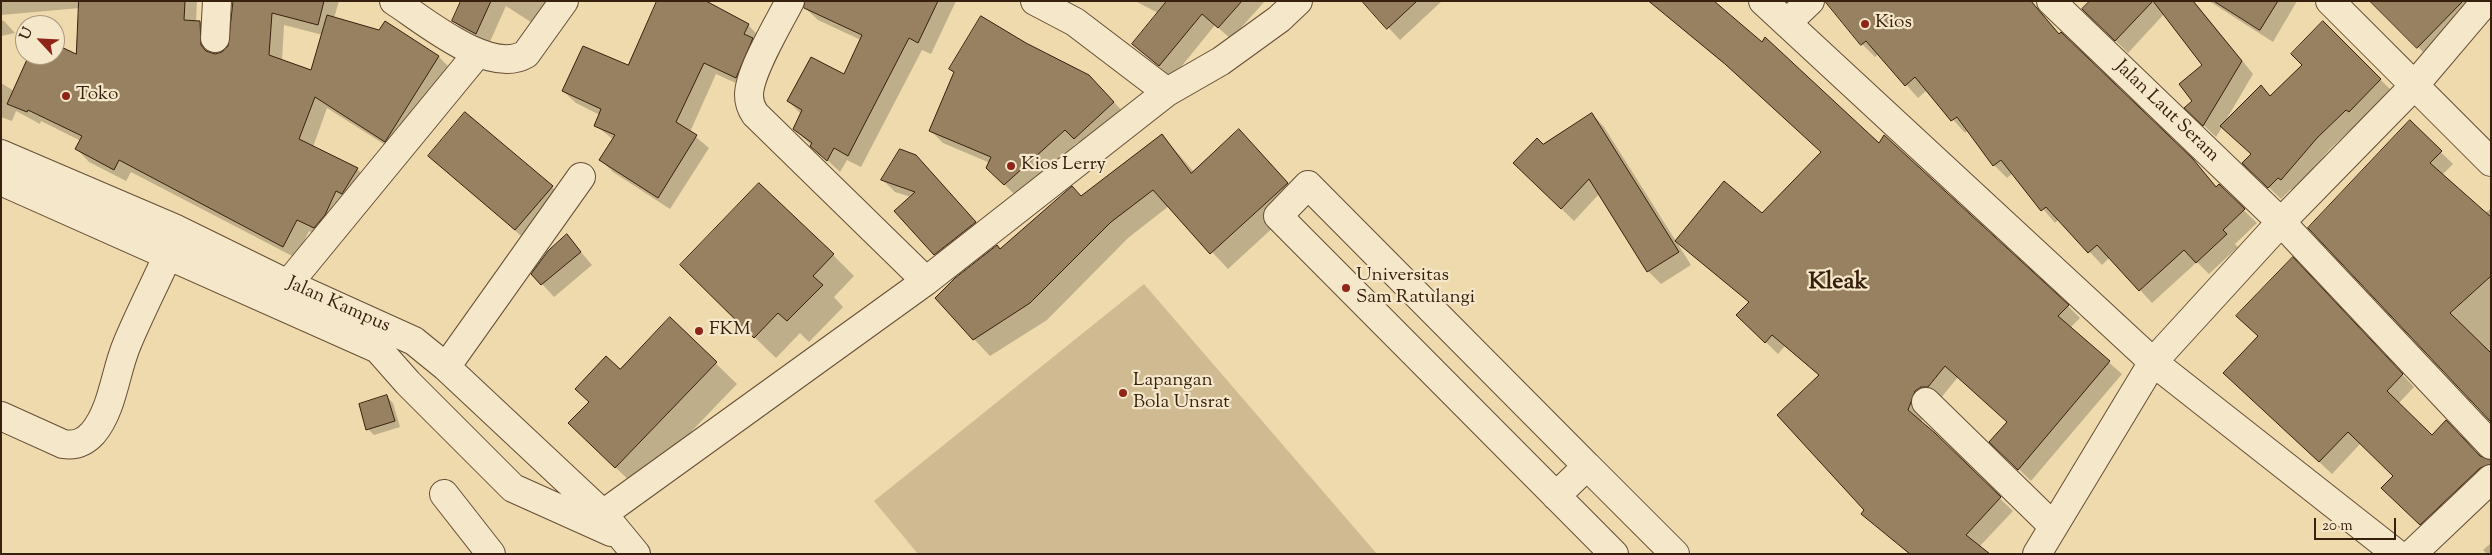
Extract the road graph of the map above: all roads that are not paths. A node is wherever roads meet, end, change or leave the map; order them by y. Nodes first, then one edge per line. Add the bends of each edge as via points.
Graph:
1 (217, 1) edge
2 (394, 1) edge
3 (564, 1) edge
4 (790, 1) edge
5 (1035, 1) edge
6 (1298, 1) edge
7 (1763, 1) edge
8 (1810, 1) edge
9 (2051, 1) edge
10 (2330, 1) edge
11 (2486, 1) edge
12 (1787, 23) junction
13 (215, 38) dead end
14 (477, 54) junction
15 (2414, 87) junction
16 (1167, 92) junction
17 (1, 154) edge
18 (2491, 162) edge
19 (580, 177) dead end
20 (1, 181) edge
21 (2281, 222) junction
22 (167, 257) junction
23 (926, 281) junction
24 (288, 284) junction
25 (1446, 323) junction
26 (1415, 354) junction
27 (2153, 362) junction
28 (446, 367) junction
29 (1926, 402) dead end
30 (1, 416) edge
31 (2491, 445) edge
32 (1587, 466) junction
33 (2491, 478) edge
34 (444, 494) dead end
35 (1556, 496) junction
36 (603, 514) junction
37 (2053, 526) junction
38 (629, 545) edge
39 (490, 554) edge
40 (1614, 554) edge
41 (1675, 554) edge
42 (2037, 554) edge
43 (2397, 554) edge
44 (2412, 554) edge

1 - 13 street
2 - 14 street
3 - 14 street via 526,54 506,61
4 - 23 street via 756,70 749,92 750,107
5 - 16 street via 1075,22
6 - 16 street via 1222,61
7 - 12 street
8 - 12 street
9 - 21 street, Jalan Laut Seram
10 - 15 street
11 - 15 street
12 - 27 street
14 - 24 street
15 - 18 street
15 - 21 street
16 - 23 street
17 - 24 street, Jalan Kampus via 174,228
19 - 28 street
20 - 22 street, Jalan Kampus
21 - 27 street
21 - 31 street, Jalan Laut Seram
22 - 30 street via 126,345 102,421 92,434 81,443 63,444
22 - 38 street, Jalan Kampus via 378,349 513,488
23 - 36 street
24 - 28 street, Jalan Kampus via 414,341
25 - 26 street
25 - 26 street via 1308,185 1278,216
25 - 32 street
26 - 35 street
27 - 37 street
27 - 43 street
28 - 36 street, Jalan Kampus
29 - 37 street
32 - 35 street
32 - 41 street
33 - 44 street
34 - 39 street
35 - 40 street
36 - 38 street, Jalan Kampus
37 - 42 street

